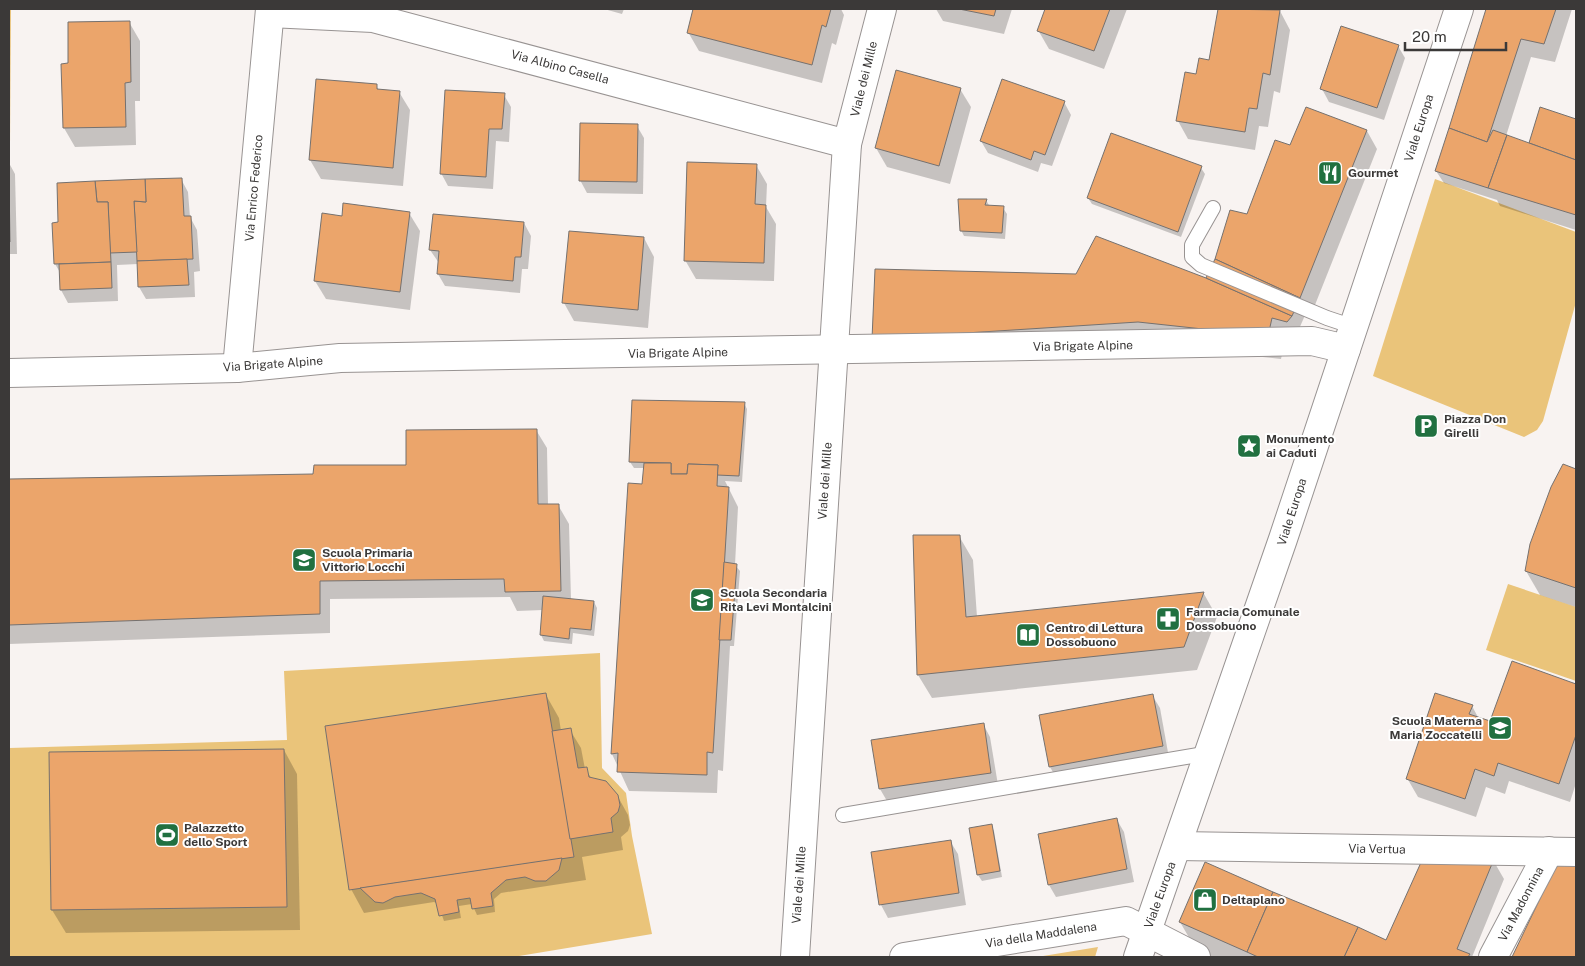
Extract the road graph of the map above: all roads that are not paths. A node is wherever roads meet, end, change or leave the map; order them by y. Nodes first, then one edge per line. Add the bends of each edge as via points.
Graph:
1 (882, 9) edge
2 (1459, 9) edge
3 (270, 11) edge
4 (847, 144) junction
5 (1213, 208) dead end
6 (1350, 338) junction
7 (833, 350) junction
8 (237, 368) junction
9 (9, 373) edge
10 (1210, 753) junction
11 (843, 815) dead end
12 (1178, 846) junction
13 (1549, 851) junction
14 (1576, 852) edge
15 (1142, 945) edge
16 (795, 957) edge
17 (904, 957) edge
18 (1196, 957) edge
19 (1493, 957) edge

1 - 4 street, Viale dei Mille
2 - 6 street, Viale Europa
3 - 4 street, Via Albino Casella via 373,18
3 - 8 street, Via Enrico Federico
4 - 7 street, Viale dei Mille
5 - 6 lane via 1192,245 1192,258 1328,318
6 - 7 street, Via Brigate Alpine
6 - 10 street, Viale Europa
7 - 8 street, Via Brigate Alpine via 340,358
7 - 16 street, Viale dei Mille
8 - 9 street, Via Brigate Alpine
10 - 11 lane
10 - 12 street, Viale Europa
12 - 13 street, Via Vertua
12 - 15 street, Viale Europa
13 - 14 street, Via Vertua
13 - 19 street, Via Madonnina
15 - 17 street, Via della Maddalena via 1126,921
15 - 18 street

